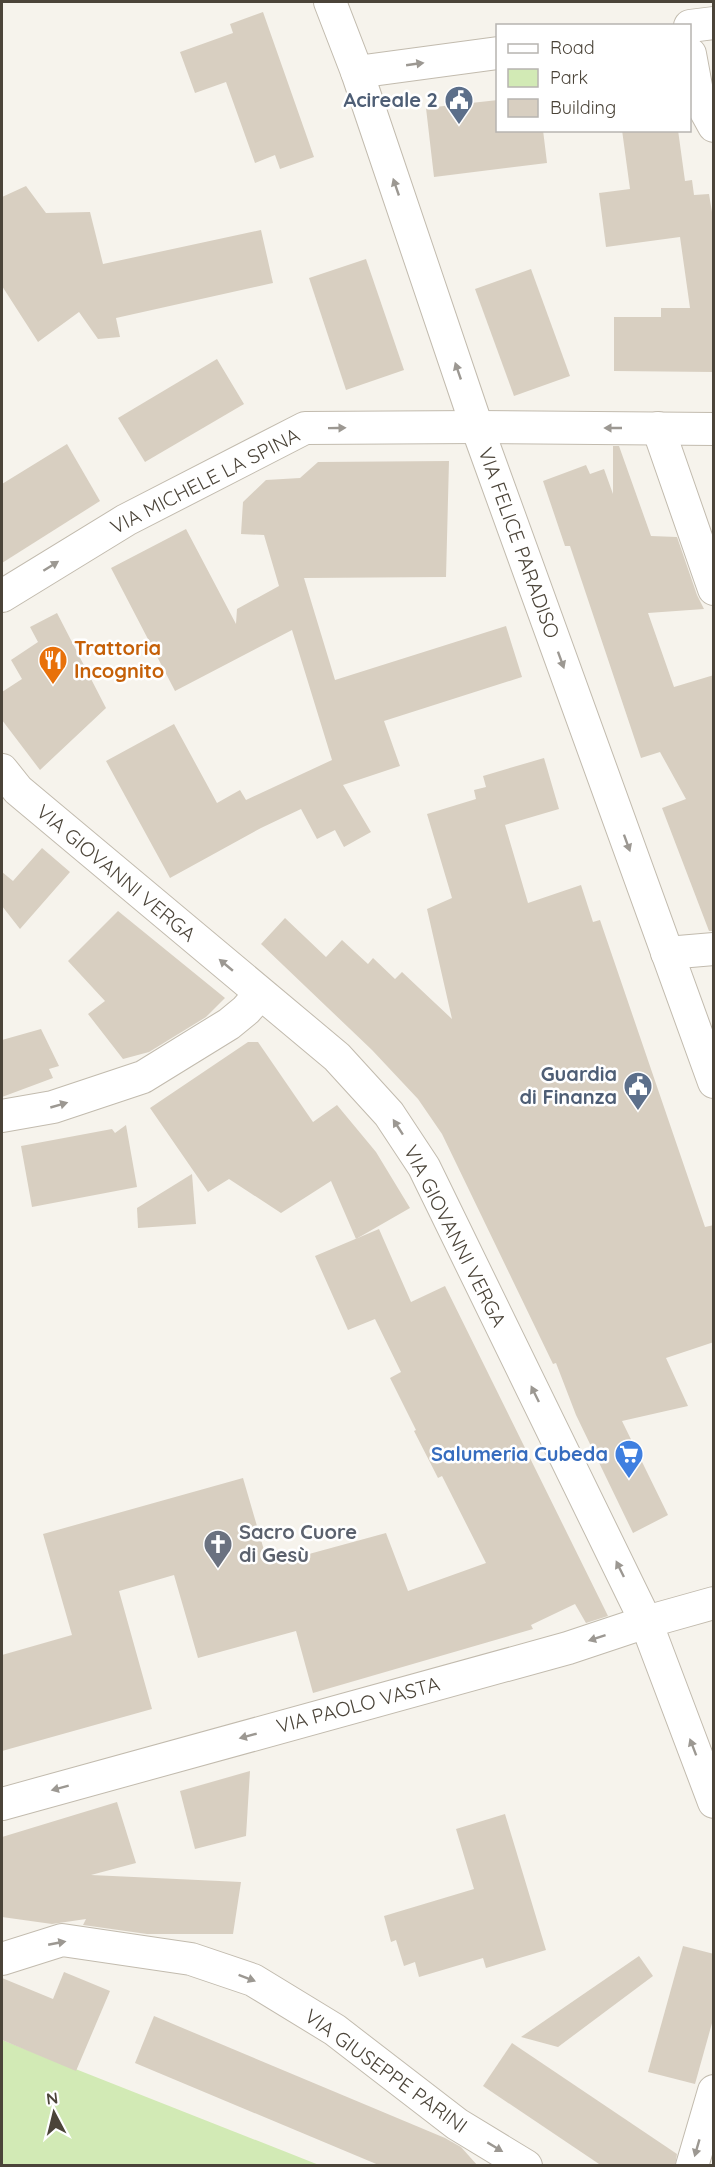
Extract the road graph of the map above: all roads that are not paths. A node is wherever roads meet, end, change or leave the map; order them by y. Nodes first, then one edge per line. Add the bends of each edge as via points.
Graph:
1 (330, 2) edge
2 (714, 23) edge
3 (691, 26) edge
4 (496, 53) edge
5 (691, 57) edge
6 (357, 72) junction
7 (706, 96) edge
8 (714, 126) edge
9 (477, 427) junction
10 (658, 428) junction
11 (714, 429) edge
12 (714, 589) edge
13 (2, 596) edge
14 (7, 782) edge
15 (714, 949) edge
16 (667, 953) junction
17 (260, 994) junction
18 (714, 1082) edge
19 (2, 1116) edge
20 (714, 1603) edge
21 (646, 1622) junction
22 (714, 1802) edge
23 (2, 1804) edge
24 (2, 1959) edge
25 (714, 2091) edge
26 (526, 2166) edge
27 (692, 2166) edge

1 - 6 street, VIA FELICE PARADISO
2 - 3 street
6 -> 4 street
5 - 7 street
9 -> 6 street, VIA FELICE PARADISO
7 - 8 street
10 -> 9 street, VIA MICHELE LA SPINA
13 -> 9 street, VIA MICHELE LA SPINA via 126,520 305,428
9 -> 16 street, VIA FELICE PARADISO
10 - 11 street, VIA MICHELE LA SPINA
10 - 12 street
17 -> 14 street, VIA GIOVANNI VERGA
15 - 16 street
16 - 18 street, VIA FELICE PARADISO
19 -> 17 street via 53,1107 143,1077 229,1024
21 -> 17 street, VIA GIOVANNI VERGA via 424,1167 389,1114 337,1057
20 - 21 street, VIA PAOLO VASTA
22 -> 21 street, VIA GIOVANNI VERGA
21 -> 23 street, VIA PAOLO VASTA via 568,1648
24 -> 26 street, VIA GIUSEPPE PARINI via 62,1940 191,1959 253,1980 335,2030 457,2124
25 -> 27 street

